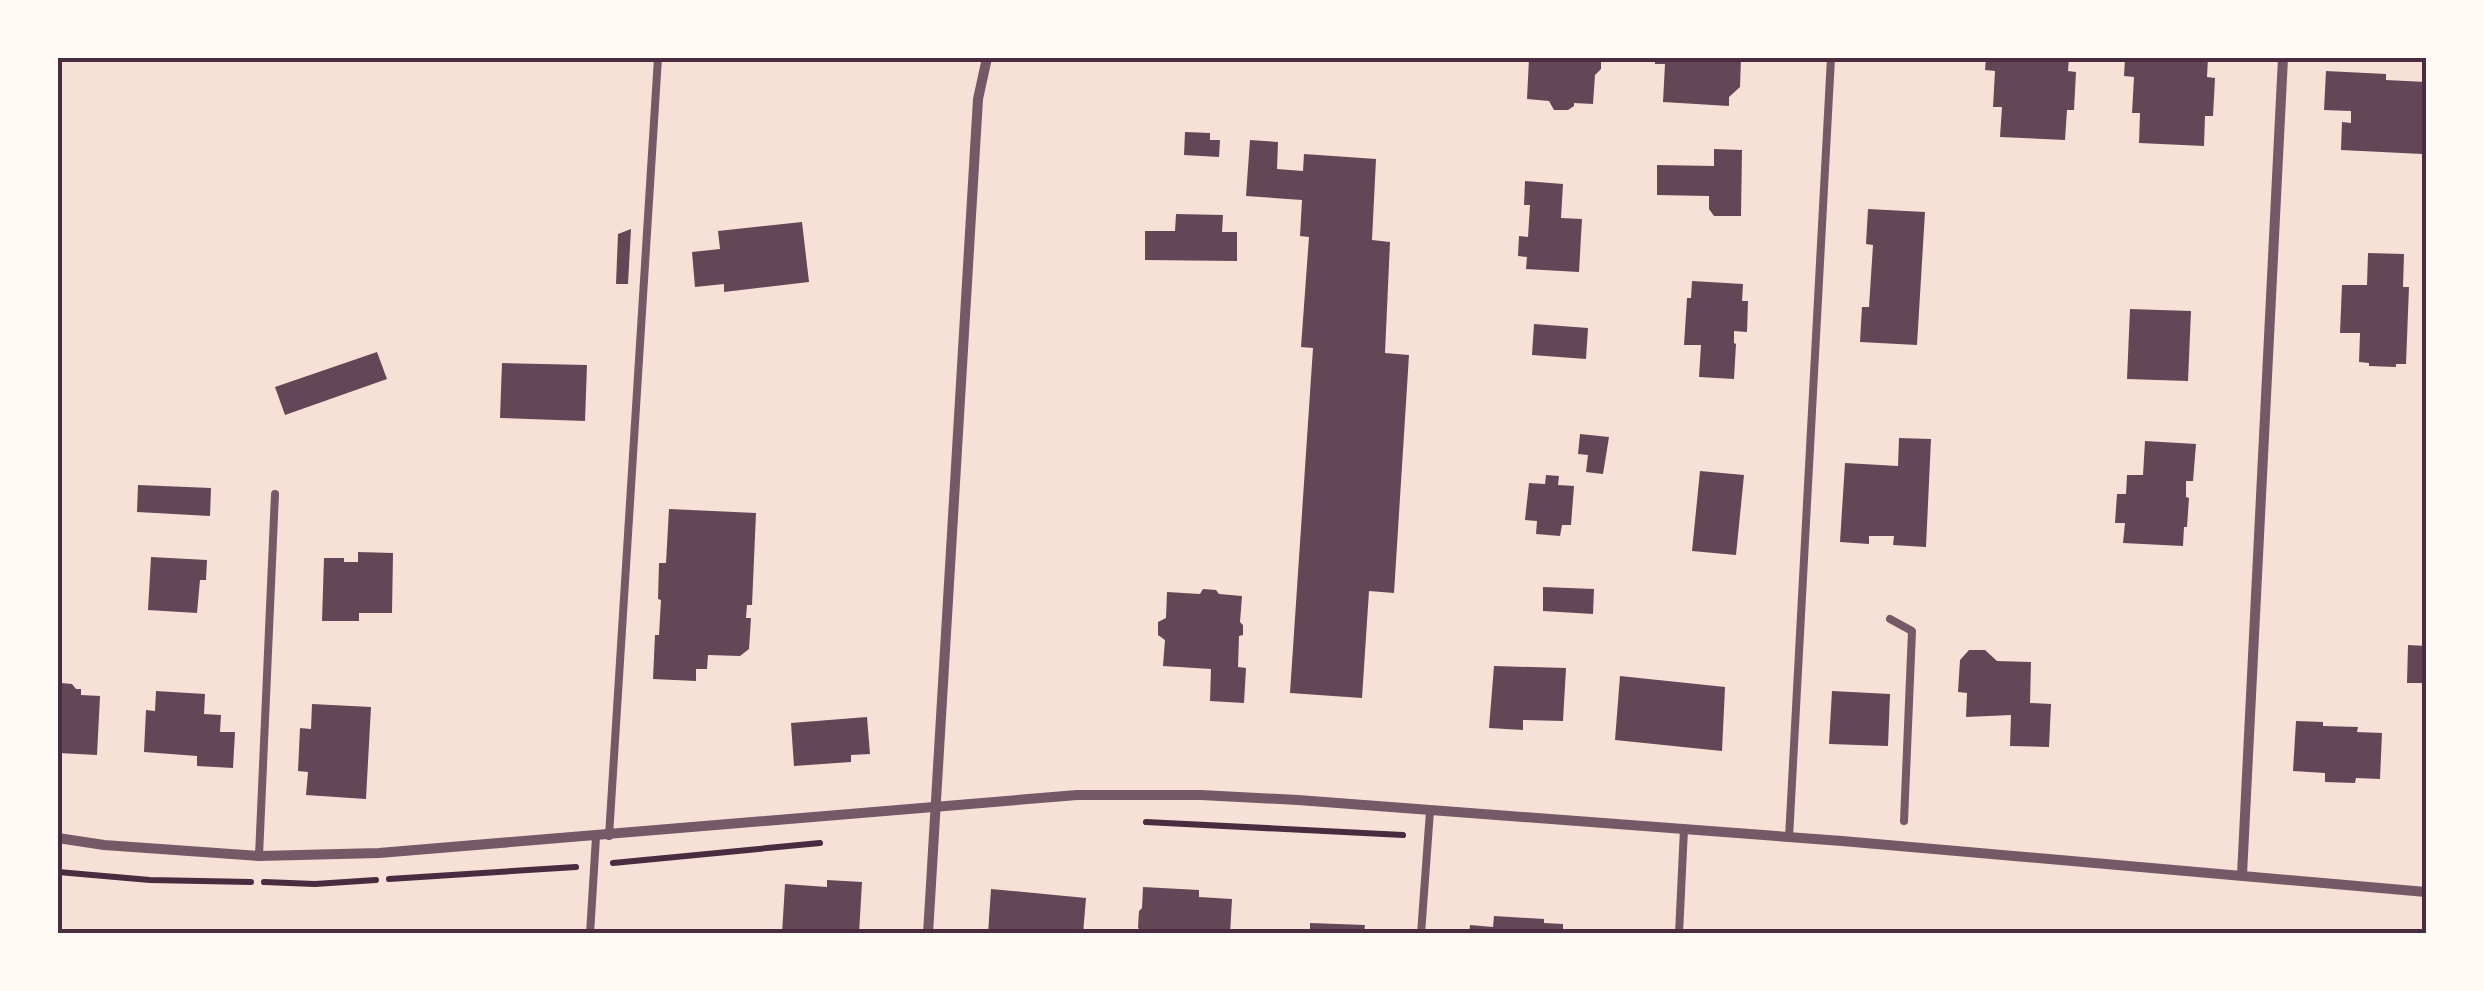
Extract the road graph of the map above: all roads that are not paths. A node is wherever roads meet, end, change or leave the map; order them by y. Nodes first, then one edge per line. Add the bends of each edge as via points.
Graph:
1 (658, 58) edge
2 (988, 58) edge
3 (1831, 58) edge
4 (2283, 58) edge
5 (275, 494) dead end
6 (1890, 619) dead end
7 (936, 806) junction
8 (1430, 811) junction
9 (1904, 821) dead end
10 (1684, 830) junction
11 (609, 836) junction
12 (596, 837) junction
13 (58, 838) edge
14 (1789, 838) junction
15 (259, 856) junction
16 (2242, 875) junction
17 (2426, 892) edge
18 (590, 934) edge
19 (928, 934) edge
20 (1421, 934) edge
21 (1679, 934) edge

1 - 11 lane
2 - 7 street via 978,99
3 - 14 lane
4 - 16 street
5 - 15 lane
6 - 9 lane via 1912,631
7 - 8 street via 1077,795 1201,796
7 - 11 street
7 - 19 street
8 - 10 street
8 - 20 lane
10 - 14 street
10 - 21 lane
11 - 12 street
12 - 15 street
12 - 18 lane
13 - 15 street
14 - 16 street
16 - 17 street

